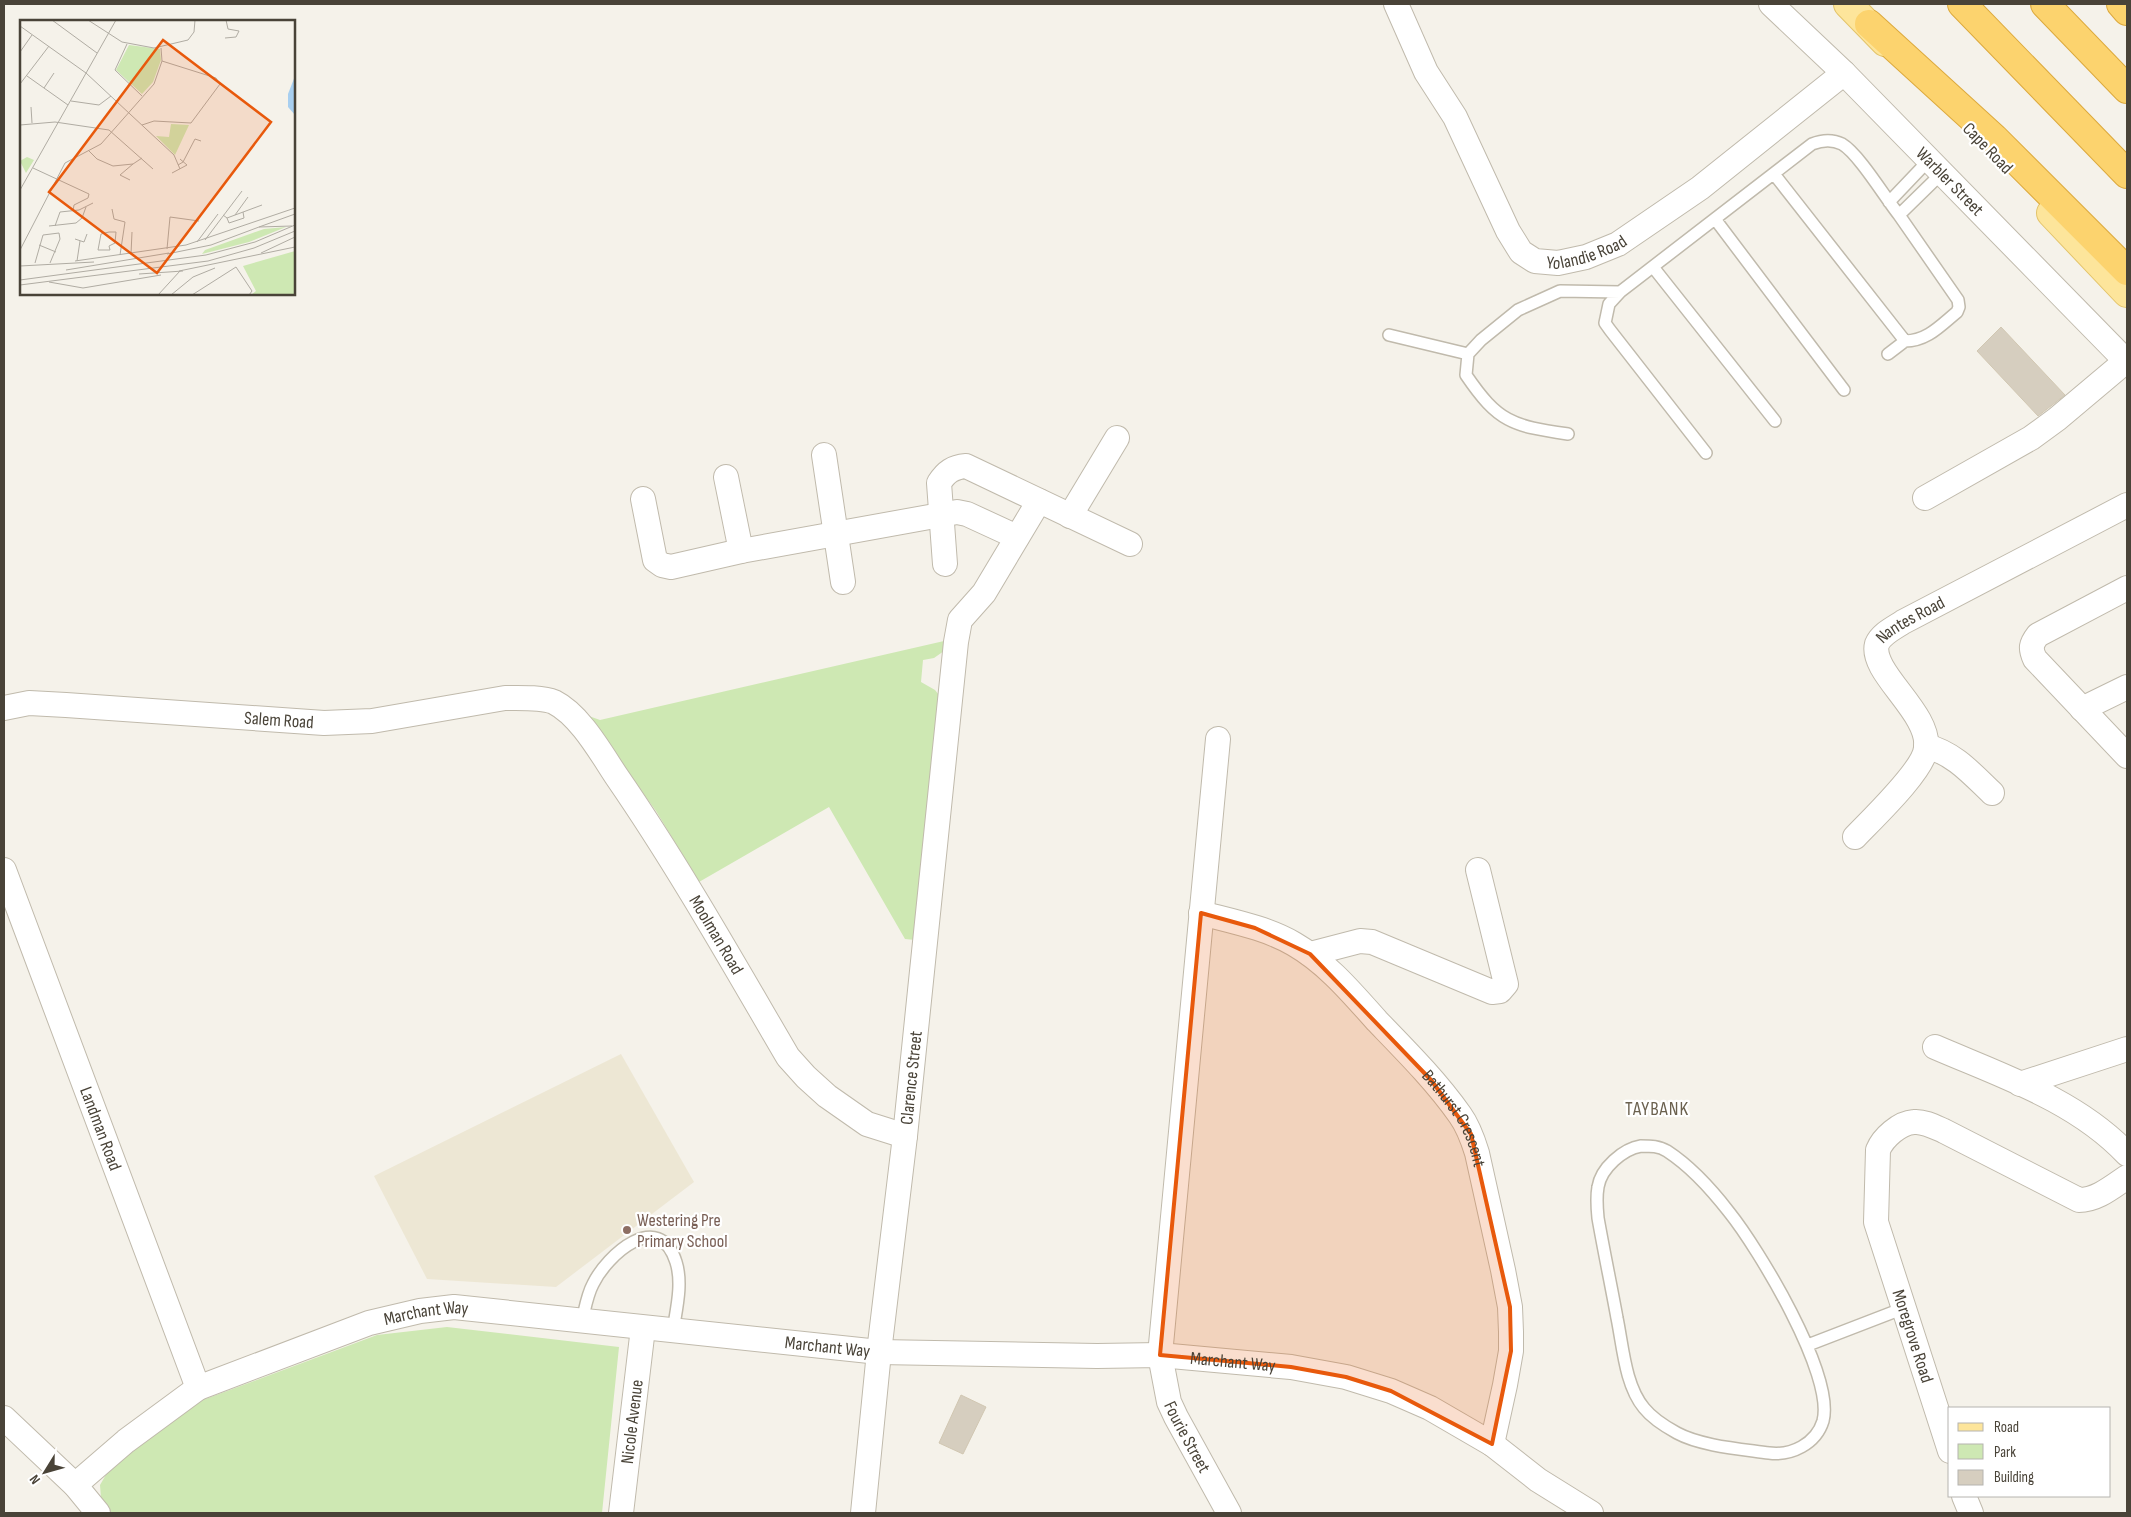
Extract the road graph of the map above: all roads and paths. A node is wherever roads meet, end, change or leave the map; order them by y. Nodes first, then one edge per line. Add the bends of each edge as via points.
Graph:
1 (1396, 4) edge
2 (1771, 4) edge
3 (1848, 4) edge
4 (1962, 4) edge
5 (2045, 4) edge
6 (2121, 4) edge
7 (2127, 11) edge
8 (1869, 24) junction
9 (1844, 73) junction
10 (2127, 89) edge
11 (1936, 167) junction
12 (1774, 174) junction
13 (2127, 174) edge
14 (1888, 202) junction
15 (1899, 215) junction
16 (1715, 219) junction
17 (1654, 267) junction
18 (2127, 271) edge
19 (1620, 292) junction
20 (2127, 293) edge
21 (1388, 335) dead end
22 (1905, 341) junction
23 (1468, 354) junction
24 (1888, 354) dead end
25 (2127, 362) edge
26 (1844, 390) dead end
27 (1775, 421) dead end
28 (1568, 434) dead end
29 (1117, 438) dead end
30 (1706, 453) dead end
31 (824, 455) dead end
32 (726, 477) dead end
33 (1925, 498) dead end
34 (643, 499) dead end
35 (1039, 501) junction
36 (2127, 505) edge
37 (942, 514) junction
38 (1070, 516) junction
39 (835, 534) junction
40 (1017, 537) junction
41 (1130, 544) dead end
42 (740, 551) junction
43 (945, 564) dead end
44 (843, 582) dead end
45 (2127, 588) edge
46 (2127, 687) edge
47 (553, 702) joint
48 (4, 708) edge
49 (2082, 709) junction
50 (1218, 739) dead end
51 (1926, 746) junction
52 (2127, 756) edge
53 (1992, 792) dead end
54 (1855, 837) dead end
55 (4, 870) edge
56 (1478, 870) dead end
57 (1201, 913) junction
58 (1310, 954) junction
59 (1935, 1047) dead end
60 (2127, 1049) edge
61 (2020, 1084) junction
62 (905, 1136) junction
63 (2127, 1154) edge
64 (2127, 1177) edge
65 (1904, 1308) junction
66 (582, 1321) junction
67 (643, 1328) junction
68 (673, 1331) junction
69 (1808, 1345) junction
70 (879, 1352) junction
71 (1160, 1355) junction
72 (198, 1388) junction
73 (4, 1418) edge
74 (1492, 1444) junction
75 (1948, 1445) edge
76 (75, 1485) junction
77 (1964, 1497) edge
78 (98, 1513) edge
79 (621, 1513) edge
80 (863, 1513) edge
81 (1229, 1513) edge
82 (1591, 1513) edge
83 (1971, 1513) edge

1 - 9 street, Yolandie Road via 1426,72 1455,117 1508,231 1521,252 1535,261 1558,263 1586,257 1618,244 1700,188
2 - 9 street, Warbler Street
3 - 8 main road, Cape Road
4 - 13 highway
5 - 10 highway
6 - 7 highway
8 - 18 highway via 1994,138
8 - 20 main road, Cape Road
9 - 11 street, Warbler Street
11 - 14 lane
11 - 15 lane
11 - 25 street, Warbler Street
12 - 14 lane via 1812,144 1832,140 1844,145
12 - 16 lane
12 - 22 lane
14 - 15 lane
15 - 22 lane via 1958,300 1959,307 1927,336
16 - 17 lane
16 - 26 lane
17 - 19 lane
17 - 27 lane
19 - 23 lane via 1560,291 1518,310
19 - 30 lane via 1609,304 1605,323
21 - 23 lane
22 - 24 lane
23 - 28 lane via 1466,375 1483,400 1505,419 1532,429
25 - 33 street via 2032,438
29 - 38 street
31 - 39 street
32 - 42 street
34 - 42 street via 655,560 662,565 670,567
35 - 37 street via 966,466 956,467 945,473 939,483
35 - 38 street
35 - 40 street, Clarence Street
36 - 51 street, Nantes Road via 1903,622 1880,639 1876,652 1878,659 1925,730
37 - 39 street
37 - 40 street via 967,514
37 - 43 street
38 - 41 street
39 - 42 street
39 - 44 street
40 - 62 street, Clarence Street via 984,593 960,620
45 - 49 street via 2038,635 2032,643 2035,659
46 - 49 street
47 - 48 street, Salem Road via 505,698 372,721 324,723 29,703
47 - 62 street, Moolman Road via 590,736 653,828 788,1057 827,1096 867,1124
49 - 52 street
50 - 57 street
51 - 53 street via 1941,749 1956,759
51 - 54 street via 1923,759 1910,777
55 - 72 street, Landman Road
56 - 58 street via 1506,984 1500,991 1492,992 1372,942 1360,941
57 - 58 street, Bathurst Crescent via 1255,928
57 - 71 street
58 - 74 street, Bathurst Crescent via 1399,1044 1461,1116 1471,1134 1510,1307 1511,1351
59 - 61 street
60 - 61 street
61 - 63 street via 2057,1101 2094,1124
62 - 70 street, Clarence Street
64 - 65 street, Moregrove Road via 2099,1196 2079,1200 1944,1130 1914,1121 1904,1124 1882,1140 1878,1150 1876,1222
65 - 69 lane
65 - 75 street, Moregrove Road
66 - 67 street, Marchant Way
66 - 68 lane via 593,1283 613,1257 634,1240 650,1237 666,1245 677,1264 678,1290
66 - 72 street, Marchant Way via 454,1307 420,1311 369,1323
67 - 68 street, Marchant Way
67 - 79 street, Nicole Avenue
68 - 70 street, Marchant Way
69 - 69 lane via 1822,1391 1823,1421 1804,1446 1792,1451 1776,1454 1678,1434 1644,1408 1630,1379 1596,1199 1602,1177 1619,1156 1632,1148 1655,1146 1677,1159 1704,1185 1729,1212 1751,1244
70 - 71 street, Marchant Way
70 - 80 street, Clarence Street
71 - 74 street, Marchant Way via 1291,1367 1346,1377 1430,1408
71 - 81 street, Fourie Street via 1172,1409
72 - 76 street, Marchant Way via 126,1441
73 - 76 street
74 - 82 street, Marchant Way via 1538,1480
76 - 78 street
77 - 83 street

